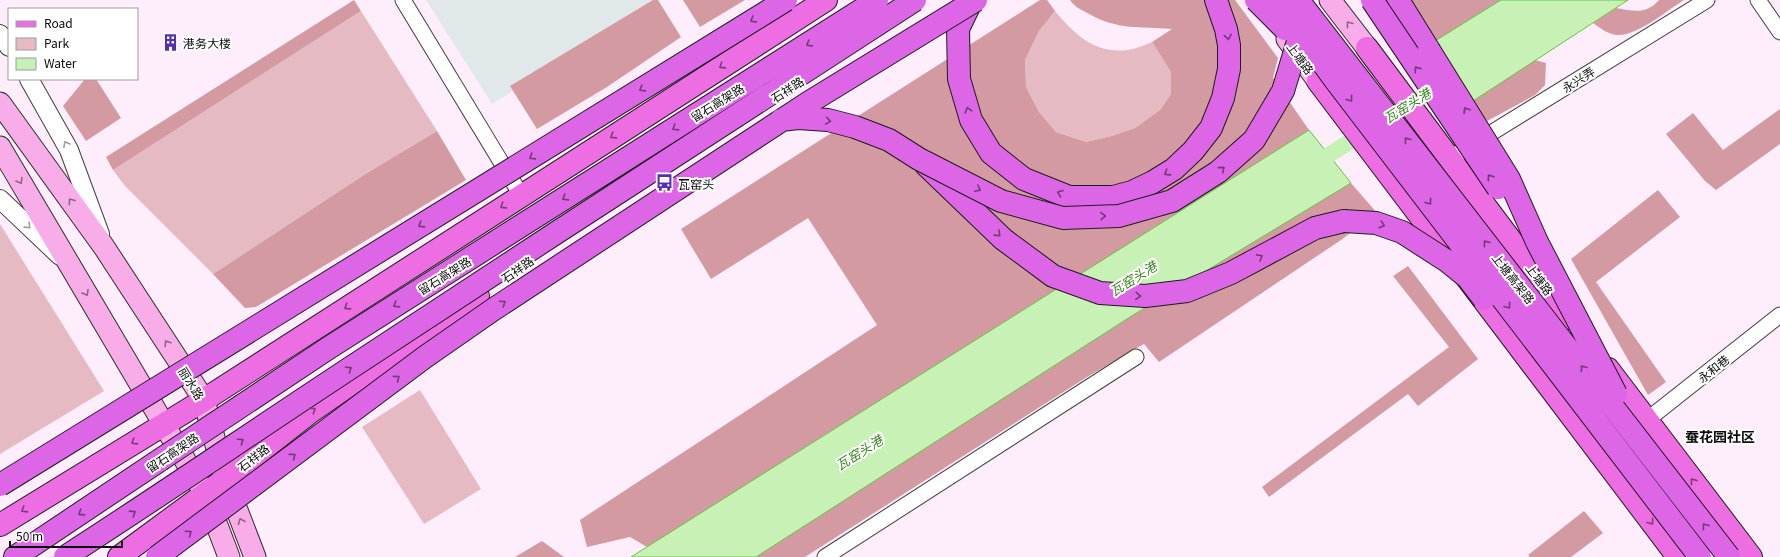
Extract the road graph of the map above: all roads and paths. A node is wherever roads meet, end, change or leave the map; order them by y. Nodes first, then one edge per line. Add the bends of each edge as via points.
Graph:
1 (403, 0) edge
2 (786, 0) edge
3 (826, 0) edge
4 (864, 0) edge
5 (877, 0) edge
6 (915, 0) edge
7 (928, 0) edge
8 (972, 0) edge
9 (976, 0) edge
10 (1216, 0) edge
11 (1257, 0) edge
12 (1277, 0) edge
13 (1299, 0) edge
14 (1330, 0) edge
15 (1372, 0) edge
16 (1398, 0) edge
17 (1708, 0) edge
18 (1758, 0) edge
19 (832, 29) junction
20 (1780, 32) edge
21 (0, 34) edge
22 (8, 46) edge
23 (1367, 48) joint
24 (30, 80) edge
25 (1327, 81) junction
26 (0, 103) edge
27 (0, 147) edge
28 (919, 159) junction
29 (1449, 159) junction
30 (634, 180) junction
31 (521, 195) junction
32 (0, 199) edge
33 (1537, 242) junction
34 (104, 246) junction
35 (70, 266) junction
36 (1780, 315) edge
37 (1136, 356) dead end
38 (204, 400) junction
39 (1647, 420) junction
40 (162, 424) junction
41 (1642, 444) junction
42 (225, 479) junction
43 (0, 485) edge
44 (205, 494) junction
45 (1664, 510) junction
46 (0, 526) edge
47 (59, 527) junction
48 (5, 557) edge
49 (15, 557) edge
50 (65, 557) edge
51 (119, 557) edge
52 (157, 557) edge
53 (229, 557) edge
54 (255, 557) edge
55 (825, 557) edge
56 (1678, 557) edge
57 (1700, 557) edge
58 (1729, 557) edge
59 (1750, 557) edge

1 - 31 street
2 -> 43 highway, bridge
3 -> 31 main road
4 - 19 highway, bridge
5 - 19 highway, 留石高架路, bridge
6 - 30 highway, 留石高架路, bridge
42 -> 7 main road, 石祥路 via 309,413 548,247 838,56
10 -> 8 highway via 1226,29 1229,69 1224,98 1211,128 1193,151 1174,168 1139,189 1113,197 1069,197 1024,179 991,153 972,120 959,79 958,29
52 -> 9 highway, bridge via 425,357 494,309 808,103
11 - 25 highway, bridge
12 - 25 highway, 上塘高架路, bridge
28 -> 13 highway, bridge via 1001,201 1063,218 1119,216 1172,201 1218,172 1254,140 1283,91 1299,38
41 -> 13 highway, 上塘高架路, bridge
23 -> 14 main road, 上塘路
33 -> 15 highway, bridge via 1493,182
33 -> 16 highway, bridge via 1509,179
17 - 29 street, 永兴弄
18 - 20 street
19 -> 47 highway, 留石高架路, bridge via 330,347
21 - 22 street
23 - 29 main road, 上塘路
34 -> 24 street, 丽水路 via 69,150
25 -> 45 highway, 上塘高架路, bridge
25 -> 56 main road, 上塘路 via 1399,190
34 -> 26 main road, 丽水路
27 -> 35 main road
30 -> 28 highway, bridge via 693,148 739,129 798,118 828,120 855,127 889,140
28 -> 45 highway, bridge via 1003,239 1053,276 1100,293 1145,296 1187,291 1231,273 1315,228 1344,221 1376,223 1402,232 1468,278 1617,468
29 - 39 main road, 上塘路
50 -> 30 highway, 留石高架路, bridge
31 -> 38 main road
32 -> 35 street
33 - 41 highway, bridge
38 -> 34 main road, 丽水路
35 -> 40 main road
36 - 39 street, 永和巷
37 - 55 street
38 - 40 main road
38 - 42 main road, 丽水路
59 -> 39 main road, 上塘路
40 - 44 main road
40 -> 46 main road
58 -> 41 highway, 上塘高架路, bridge
42 - 44 main road, 石祥路
54 -> 42 main road, 丽水路
44 - 51 main road, 石祥路
44 - 53 main road
45 - 57 highway, 上塘高架路, bridge
47 - 48 highway
47 - 49 highway, 留石高架路

